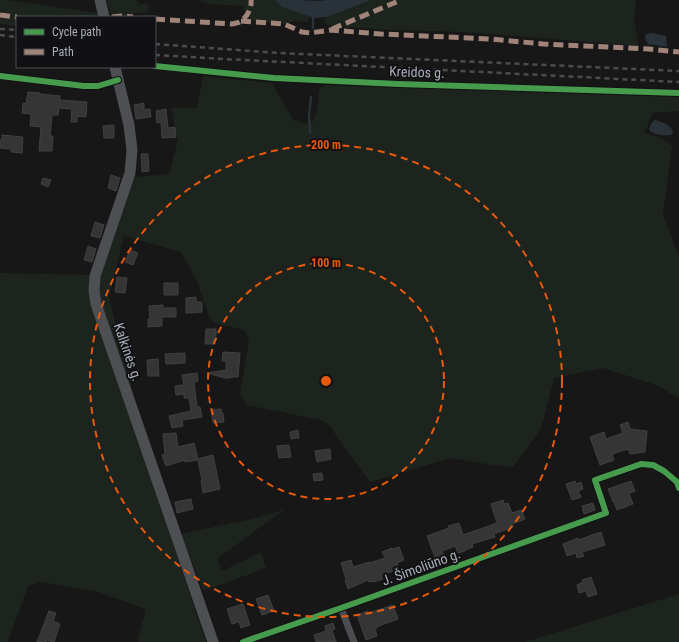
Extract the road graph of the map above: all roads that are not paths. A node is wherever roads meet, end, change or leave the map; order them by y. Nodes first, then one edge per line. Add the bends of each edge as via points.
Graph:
1 (100, 0) edge
2 (104, 16) edge
3 (156, 66) edge
4 (115, 68) edge
5 (0, 76) edge
6 (118, 80) junction
7 (679, 93) edge
8 (679, 488) edge
9 (341, 608) junction
10 (213, 642) edge
11 (243, 642) edge
12 (354, 642) edge

1 - 2 main road
3 - 7 street, Kreidos g. via 274,78
4 - 6 main road, Kalkinės g.
5 - 6 street via 84,86 98,86
6 - 10 main road, Kalkinės g. via 129,125 132,150 130,174 95,276 96,304
8 - 9 street, J. Šimoliūno g. via 673,478 653,465 641,464 595,480 606,513
9 - 11 street, J. Šimoliūno g.
9 - 12 street

